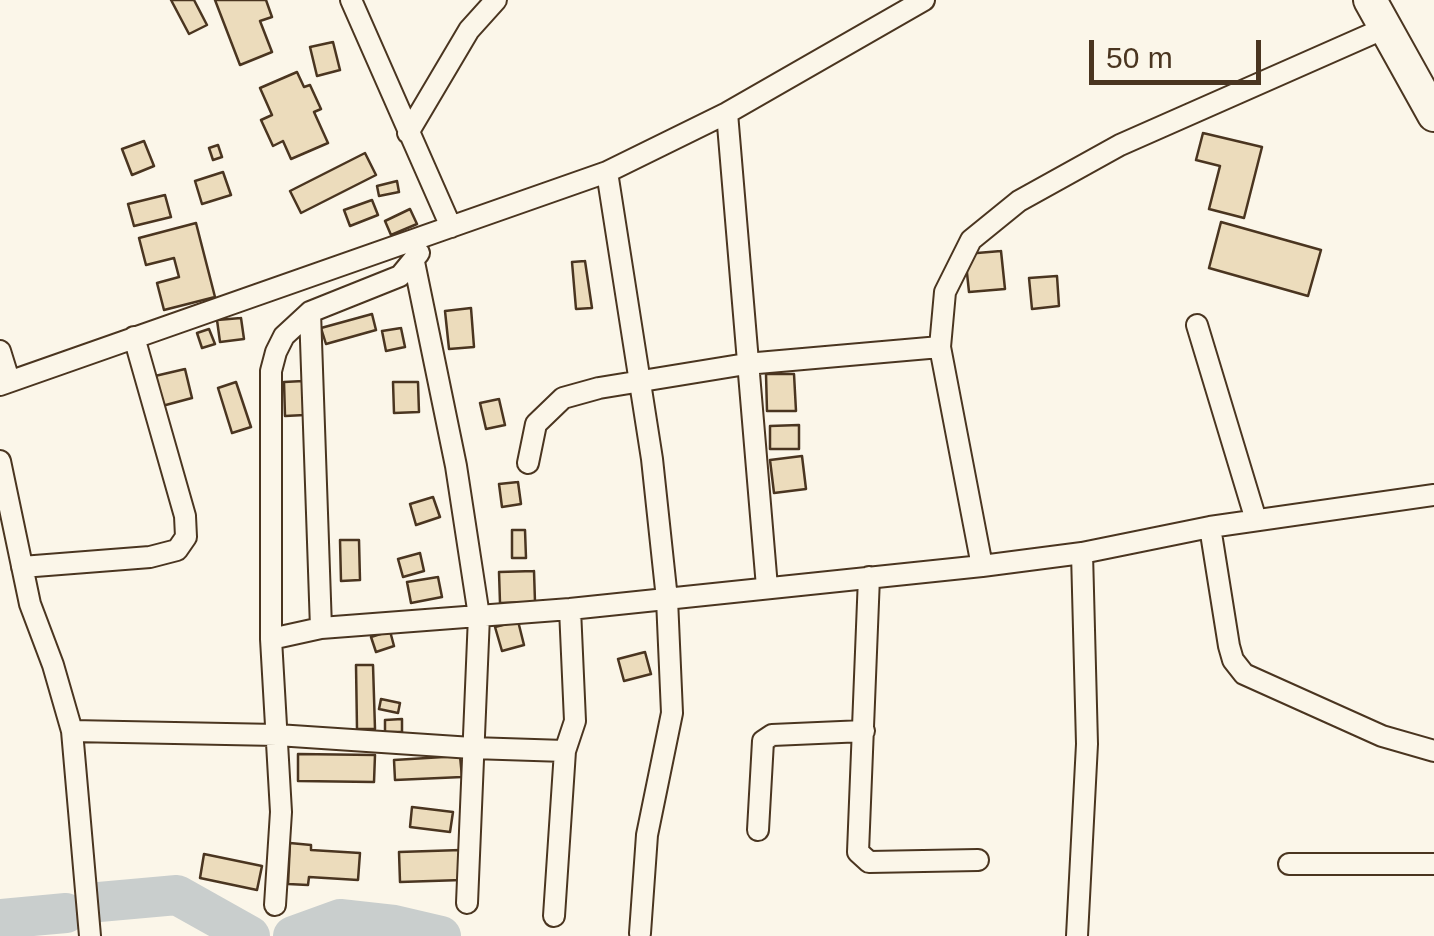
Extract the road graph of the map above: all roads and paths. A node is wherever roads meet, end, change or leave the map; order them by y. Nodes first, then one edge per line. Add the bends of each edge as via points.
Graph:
1 (351, 0) edge
2 (496, 0) edge
3 (924, 0) edge
4 (1378, 14) edge
5 (727, 113) junction
6 (1434, 115) edge
7 (408, 133) junction
8 (606, 172) junction
9 (441, 230) junction
10 (414, 262) junction
11 (310, 312) junction
12 (1197, 325) dead end
13 (134, 337) junction
14 (940, 347) junction
15 (0, 350) edge
16 (746, 364) junction
17 (639, 381) junction
18 (4, 383) edge
19 (0, 462) edge
20 (528, 463) dead end
21 (3, 493) edge
22 (1434, 495) edge
23 (1256, 520) junction
24 (1210, 526) junction
25 (1082, 553) junction
26 (982, 566) junction
27 (22, 567) junction
28 (869, 577) junction
29 (767, 587) junction
30 (667, 599) junction
31 (570, 610) junction
32 (479, 616) junction
33 (321, 628) junction
34 (271, 639) junction
35 (72, 730) junction
36 (864, 732) junction
37 (277, 735) junction
38 (472, 748) junction
39 (565, 751) junction
40 (1434, 751) edge
41 (758, 830) dead end
42 (978, 860) dead end
43 (1289, 864) dead end
44 (1434, 864) edge
45 (467, 902) dead end
46 (275, 905) dead end
47 (554, 916) dead end
48 (640, 933) dead end
49 (90, 936) edge
50 (1077, 936) edge

1 - 7 street
2 - 7 street via 469,30
3 - 5 street
4 - 6 main road
4 - 14 street via 1019,201 971,240 945,292
5 - 8 street
5 - 16 street
7 - 9 street
8 - 9 street
8 - 17 street
9 - 10 street
9 - 13 street
10 - 11 street via 400,276
10 - 32 street
11 - 33 street
11 - 34 street via 284,336 272,370
12 - 23 street
13 - 18 street
13 - 27 street via 186,537 177,550 150,557
14 - 16 street
14 - 26 street
15 - 18 street
16 - 17 street
16 - 29 street
17 - 20 street via 563,398 536,424
17 - 30 street
19 - 21 street
21 - 27 street
22 - 23 street
23 - 24 street
24 - 25 street
24 - 40 street via 1228,646 1244,674 1382,736
25 - 26 street
25 - 50 street via 1086,744
26 - 28 street
27 - 35 street
28 - 29 street
28 - 36 street
29 - 30 street
30 - 31 street
30 - 48 street via 672,713 646,835
31 - 32 street
31 - 39 street via 575,720
32 - 33 street
32 - 38 street
33 - 34 street
34 - 37 street
35 - 37 street
35 - 49 street
36 - 41 street via 772,735 763,741
36 - 42 street via 862,858
37 - 38 street
37 - 46 street
38 - 39 street
38 - 45 street
39 - 47 street
43 - 44 street

